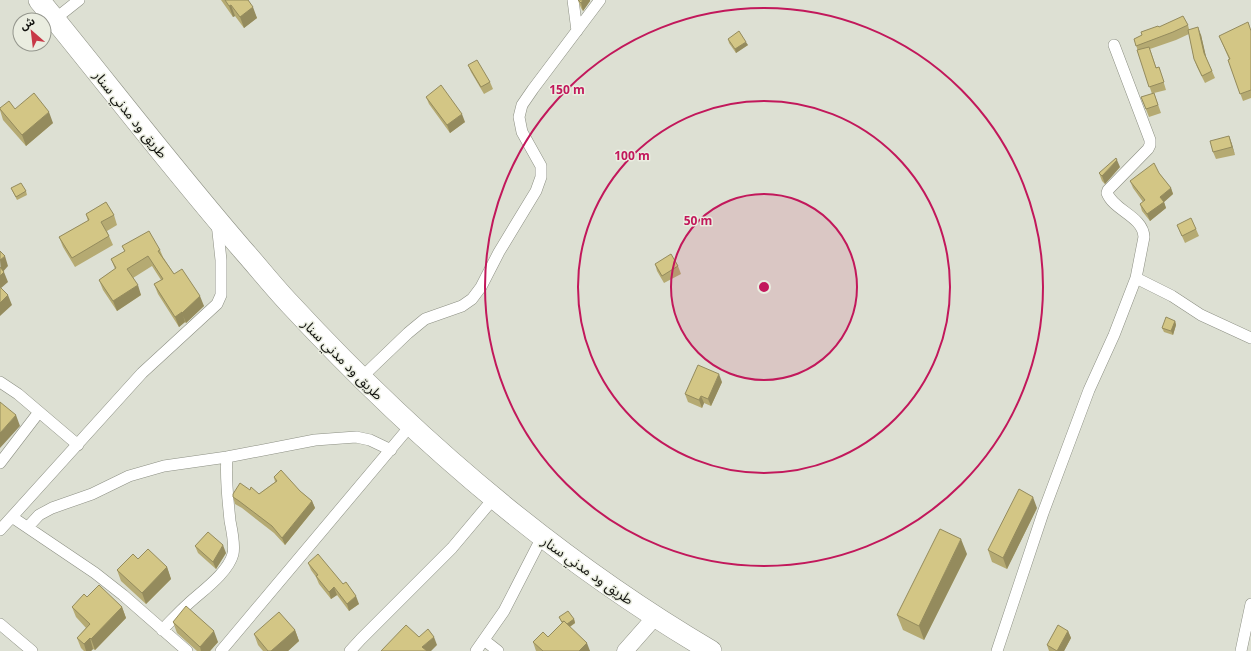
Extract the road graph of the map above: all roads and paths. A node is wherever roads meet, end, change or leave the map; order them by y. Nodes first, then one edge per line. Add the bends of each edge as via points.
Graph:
1 (39, 0) edge
2 (79, 0) edge
3 (573, 0) edge
4 (600, 0) edge
5 (55, 20) junction
6 (577, 31) junction
7 (1114, 45) dead end
8 (217, 220) junction
9 (1136, 278) junction
10 (1251, 338) edge
11 (361, 378) junction
12 (0, 382) edge
13 (39, 412) junction
14 (411, 425) junction
15 (78, 445) junction
16 (391, 450) junction
17 (227, 456) junction
18 (0, 463) edge
19 (494, 498) junction
20 (12, 517) junction
21 (28, 527) junction
22 (0, 530) edge
23 (542, 537) junction
24 (1251, 604) edge
25 (655, 617) junction
26 (0, 624) edge
27 (162, 630) junction
28 (484, 640) junction
29 (32, 651) edge
30 (186, 651) edge
31 (221, 651) edge
32 (350, 651) edge
33 (476, 651) edge
34 (498, 651) edge
35 (625, 651) edge
36 (710, 651) edge
37 (997, 651) edge
38 (1241, 651) edge

1 - 5 highway, طريق ود مدني سنار
2 - 5 street
3 - 6 street
4 - 6 street
5 - 8 highway, طريق ود مدني سنار
6 - 11 street via 522,106 519,117 522,132 541,166 541,177 481,287 472,299 462,306 426,319
7 - 9 street via 1150,140 1148,149 1107,193 1108,197 1144,230
8 - 11 highway, طريق ود مدني سنار via 288,302
8 - 15 street via 221,295 217,304 142,373
9 - 10 street via 1172,296 1201,315
9 - 37 street via 1089,390 1043,513
11 - 14 highway, طريق ود مدني سنار
12 - 13 street
13 - 15 street
13 - 18 street
14 - 16 street
14 - 19 highway, طريق ود مدني سنار
15 - 20 street
16 - 17 street via 370,440 356,437 315,440
16 - 31 street
17 - 21 street via 164,466 129,476 92,494 52,508 39,515
17 - 27 street via 226,486 233,554 218,577
19 - 23 highway, طريق ود مدني سنار
19 - 32 street via 452,548
20 - 21 street
20 - 22 street
21 - 27 street via 96,573
23 - 25 highway, طريق ود مدني سنار
23 - 28 street via 504,611
24 - 38 street
25 - 35 street
25 - 36 highway, طريق ود مدني سنار
26 - 29 street
27 - 30 street
28 - 33 street
28 - 34 street

